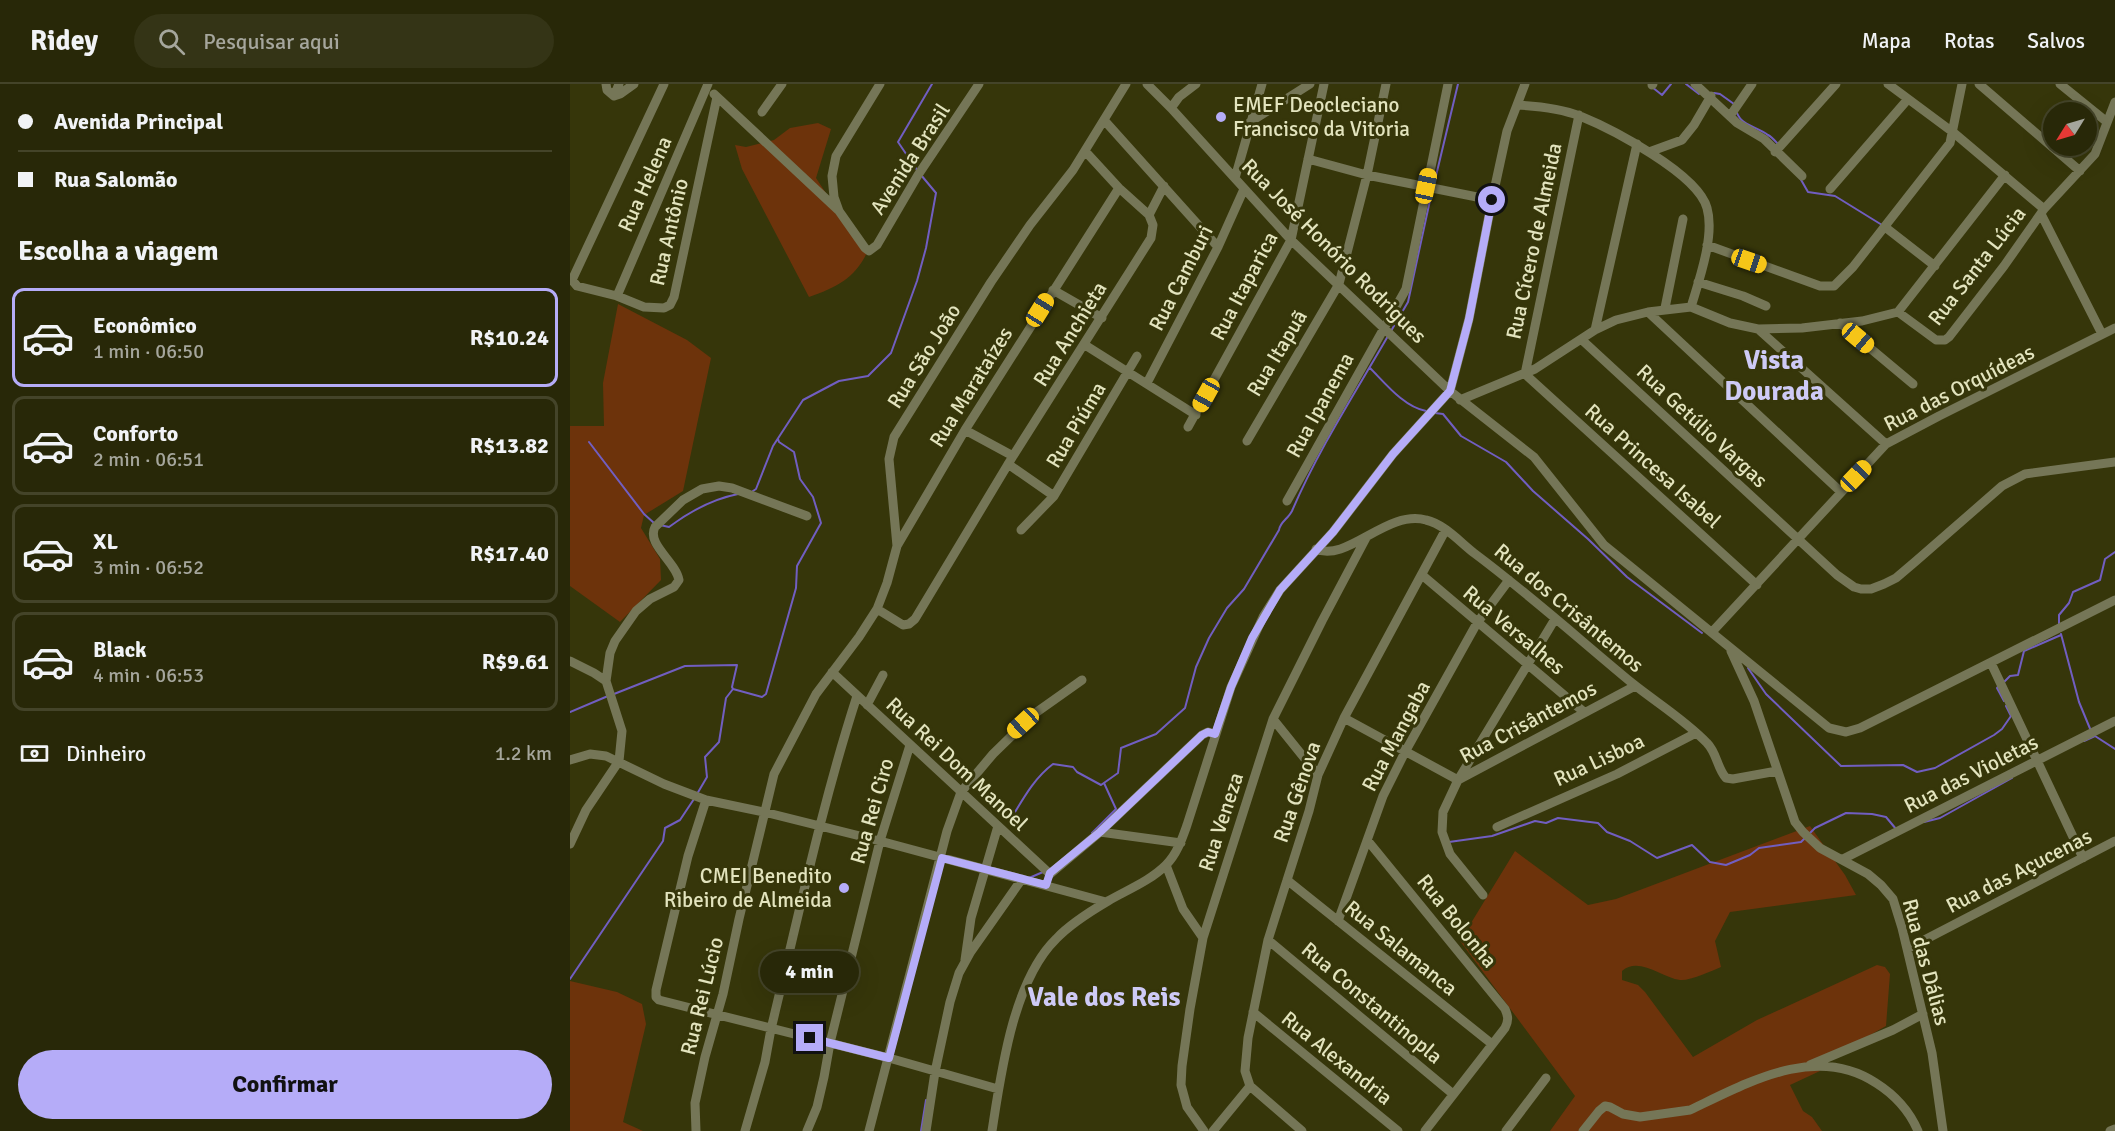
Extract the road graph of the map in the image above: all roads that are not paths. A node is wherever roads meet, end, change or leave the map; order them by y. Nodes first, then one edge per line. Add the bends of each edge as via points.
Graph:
1 (606, 84) edge
2 (619, 84) edge
3 (634, 84) edge
4 (664, 84) edge
5 (782, 84) edge
6 (880, 84) edge
7 (979, 84) edge
8 (1126, 84) edge
9 (1147, 84) edge
10 (1196, 84) edge
11 (1262, 84) edge
12 (1310, 84) edge
13 (1324, 84) edge
14 (1386, 84) edge
15 (1448, 84) edge
16 (1525, 84) edge
17 (1695, 84) edge
18 (1752, 84) edge
19 (1836, 84) edge
20 (1888, 84) edge
21 (1962, 84) edge
22 (1979, 84) edge
23 (2060, 84) edge
24 (706, 85) edge
25 (614, 96) junction
26 (1711, 96) junction
27 (717, 97) junction
28 (1908, 99) junction
29 (2115, 102) edge
30 (1517, 105) junction
31 (1171, 108) junction
32 (762, 112) dead end
33 (1579, 116) junction
34 (1730, 116) junction
35 (1104, 120) junction
36 (1250, 122) junction
37 (2107, 122) junction
38 (1954, 133) junction
39 (1637, 144) junction
40 (1085, 151) junction
41 (1649, 152) junction
42 (1775, 152) junction
43 (1308, 159) junction
44 (2080, 171) junction
45 (1367, 175) junction
46 (1802, 176) dead end
47 (2006, 176) junction
48 (1235, 178) junction
49 (1164, 186) junction
50 (1426, 186) junction
51 (1119, 188) junction
52 (1244, 189) junction
53 (1830, 189) dead end
54 (1492, 200) junction
55 (839, 211) junction
56 (2043, 212) junction
57 (1149, 215) junction
58 (1683, 219) dead end
59 (1884, 227) junction
60 (1291, 240) junction
61 (1707, 245) junction
62 (1218, 247) junction
63 (1935, 266) junction
64 (1698, 282) junction
65 (1339, 284) junction
66 (1053, 290) junction
67 (617, 296) junction
68 (1766, 306) dead end
69 (1691, 307) junction
70 (1665, 308) junction
71 (1648, 312) junction
72 (1898, 312) junction
73 (1102, 318) junction
74 (1840, 323) junction
75 (1385, 327) junction
76 (2115, 328) edge
77 (1758, 329) junction
78 (1595, 330) junction
79 (2102, 334) junction
80 (1582, 340) junction
81 (1085, 345) junction
82 (1137, 356) dead end
83 (1128, 372) junction
84 (1525, 374) junction
85 (1147, 383) junction
86 (1913, 384) dead end
87 (1450, 391) junction
88 (1460, 400) junction
89 (1196, 415) junction
90 (1188, 427) dead end
91 (965, 430) junction
92 (1247, 441) dead end
93 (1886, 444) junction
94 (1011, 460) junction
95 (2115, 462) edge
96 (1841, 492) junction
97 (1054, 496) junction
98 (1287, 501) dead end
99 (807, 516) dead end
100 (1021, 530) dead end
101 (1445, 531) junction
102 (1366, 538) junction
103 (1798, 538) junction
104 (897, 546) junction
105 (1316, 549) junction
106 (1422, 575) junction
107 (1509, 580) junction
108 (1757, 585) junction
109 (2115, 600) edge
110 (877, 609) junction
111 (1555, 619) junction
112 (1477, 623) junction
113 (1714, 634) junction
114 (1728, 645) junction
115 (570, 661) edge
116 (1991, 663) junction
117 (1527, 666) junction
118 (832, 672) junction
119 (884, 675) dead end
120 (1082, 680) dead end
121 (606, 681) junction
122 (1635, 686) junction
123 (857, 696) junction
124 (867, 705) junction
125 (1584, 712) junction
126 (1344, 718) junction
127 (1273, 719) junction
128 (2115, 722) edge
129 (1696, 733) junction
130 (1215, 734) junction
131 (910, 745) junction
132 (1405, 752) junction
133 (570, 760) edge
134 (2037, 760) junction
135 (619, 761) junction
136 (1777, 771) junction
137 (1318, 775) junction
138 (1458, 780) junction
139 (961, 792) junction
140 (706, 800) junction
141 (764, 812) junction
142 (821, 826) junction
143 (998, 826) junction
144 (1497, 827) dead end
145 (1100, 832) junction
146 (880, 841) junction
147 (1368, 841) junction
148 (2115, 842) edge
149 (1181, 843) junction
150 (570, 844) edge
151 (942, 858) junction
152 (2083, 858) junction
153 (1843, 859) junction
154 (1166, 865) junction
155 (986, 869) junction
156 (1050, 873) junction
157 (1023, 879) junction
158 (1287, 880) junction
159 (1046, 885) junction
160 (1483, 895) dead end
161 (1106, 902) junction
162 (1338, 921) junction
163 (1203, 938) junction
164 (1268, 940) junction
165 (1907, 949) junction
166 (964, 962) junction
167 (1253, 1012) junction
168 (716, 1014) junction
169 (1923, 1014) junction
170 (771, 1029) junction
171 (830, 1043) junction
172 (1492, 1044) junction
173 (889, 1058) junction
174 (1808, 1066) junction
175 (935, 1071) junction
176 (1546, 1078) dead end
177 (1250, 1086) junction
178 (998, 1089) junction
179 (1453, 1094) junction
180 (2115, 1130) edge
181 (696, 1131) edge
182 (745, 1131) edge
183 (807, 1131) edge
184 (869, 1131) edge
185 (926, 1131) edge
186 (992, 1131) edge
187 (1204, 1131) edge
188 (1213, 1131) edge
189 (1302, 1131) edge
190 (1398, 1131) edge
191 (1425, 1131) edge
192 (1506, 1131) edge
193 (1583, 1131) edge
194 (1918, 1131) edge
195 (1943, 1131) edge
196 (2110, 1131) edge

1 - 25 street
2 - 25 street
3 - 25 street
4 - 67 street, Rua Antônio via 573,278 577,286
5 - 32 street
6 - 55 street via 836,156 832,176
7 - 55 street, Avenida Brasil via 877,245 869,251 864,248
8 - 35 street, Rua São João
9 - 31 street, Rua José Honório Rodrigues
10 - 31 street
11 - 36 street
12 - 36 street
13 - 43 street, Rua Itaparica
14 - 45 street
15 - 50 street, Rua Ipanema
16 - 30 street
17 - 26 street
18 - 34 street
19 - 42 street
20 - 28 street
21 - 38 street
22 - 44 street
23 - 37 street
24 - 27 street
24 - 67 street, Rua Helena
26 - 34 street
26 - 41 street via 1682,140
27 - 55 street
27 - 67 street, Rua Antônio via 672,302 667,308 644,307
28 - 38 street
28 - 53 street
29 - 37 street, Rua Santa Lúcia
30 - 33 street
30 - 54 street via 1507,131
31 - 48 street, Rua José Honório Rodrigues
33 - 39 street
33 - 84 street, Rua Cícero de Almeida
34 - 42 street via 1764,139
35 - 40 street, Rua São João
35 - 49 street
36 - 48 street
37 - 44 street, Rua Santa Lúcia via 2095,154
38 - 47 street
38 - 59 street via 1944,152
39 - 41 street
39 - 78 street
40 - 51 street
40 - 104 street, Rua São João via 1030,225 894,437 889,459
41 - 61 street via 1688,181 1704,200
42 - 46 street
43 - 45 street
43 - 60 street, Rua Itaparica
44 - 56 street, Rua Santa Lúcia
45 - 50 street
45 - 65 street
47 - 56 street
47 - 63 street
48 - 52 street, Rua José Honório Rodrigues
49 - 57 street
49 - 62 street
50 - 54 street
50 - 75 street, Rua Ipanema via 1406,289
51 - 57 street
51 - 66 street, Rua Marataízes
52 - 60 street, Rua José Honório Rodrigues
52 - 62 street, Rua Camburi
54 - 87 street
56 - 72 street, Rua Santa Lúcia via 1945,340 1936,340
56 - 79 street
57 - 73 street, Rua Anchieta via 1151,238
58 - 70 street
59 - 61 street via 1830,288
59 - 63 street
60 - 65 street, Rua José Honório Rodrigues
60 - 89 street, Rua Itaparica
61 - 64 street
62 - 85 street, Rua Camburi
63 - 72 street
64 - 68 street
64 - 69 street
65 - 75 street, Rua José Honório Rodrigues
65 - 92 street, Rua Itapuã
66 - 73 street
66 - 91 street, Rua Marataízes
69 - 70 street
69 - 77 street via 1730,323
70 - 71 street
71 - 78 street
71 - 96 street
72 - 74 street
73 - 81 street, Rua Anchieta
74 - 77 street
74 - 86 street
75 - 87 street, Rua José Honório Rodrigues
75 - 98 street, Rua Ipanema
76 - 79 street, Rua das Orquídeas
77 - 93 street
78 - 80 street
79 - 93 street, Rua das Orquídeas
80 - 84 street
80 - 103 street, Rua Getúlio Vargas
81 - 83 street, Rua Piúma
81 - 94 street, Rua Anchieta
82 - 83 street, Rua Piúma
83 - 85 street
83 - 97 street, Rua Piúma
84 - 88 street
84 - 108 street, Rua Princesa Isabel
85 - 89 street
87 - 88 street, Rua José Honório Rodrigues
87 - 105 street
88 - 113 street, Rua José Honório Rodrigues via 1534,458 1604,545
89 - 90 street, Rua Itaparica
91 - 94 street
91 - 104 street, Rua Marataízes
93 - 96 street, Rua das Orquídeas
94 - 97 street, Rua Piúma
94 - 110 street, Rua Anchieta via 912,621 903,625
95 - 103 street, Rua Getúlio Vargas via 2025,474 2012,480 1896,578 1871,588 1861,589 1847,583
96 - 103 street, Rua das Orquídeas
97 - 100 street, Rua Piúma
99 - 121 street via 719,486 702,489 677,504 655,527 652,536 677,572 678,582 643,604 628,622 610,653
101 - 102 street, Rua dos Crisântemos via 1428,520 1409,518
101 - 106 street, Rua Gênova
101 - 107 street, Rua dos Crisântemos
102 - 105 street, Rua dos Crisântemos via 1327,552
102 - 127 street, Rua Veneza
103 - 108 street, Rua das Orquídeas
104 - 110 street, Rua São João
105 - 130 street via 1280,590 1263,617 1231,687
106 - 112 street, Rua Versalhes
106 - 126 street, Rua Gênova
107 - 111 street, Rua dos Crisântemos
107 - 112 street, Rua Mangaba
108 - 113 street, Rua das Orquídeas
109 - 116 street
110 - 118 street, Rua São João
111 - 117 street
111 - 122 street, Rua dos Crisântemos
112 - 117 street, Rua Versalhes
112 - 132 street, Rua Mangaba
113 - 114 street, Rua José Honório Rodrigues
114 - 116 street via 1829,728 1846,732
114 - 136 street, Rua das Dálias via 1755,701
115 - 121 street
116 - 134 street
117 - 125 street, Rua Versalhes
117 - 138 street
118 - 123 street, Rua Rei Dom Manoel
118 - 141 street, Rua Rei Lúcio via 816,694 774,774
119 - 124 street
120 - 139 street via 1008,737
121 - 135 street via 621,726
122 - 125 street, Rua Crisântemos
122 - 129 street, Rua dos Crisântemos
123 - 124 street, Rua Rei Dom Manoel
123 - 142 street via 837,755
124 - 131 street, Rua Rei Dom Manoel
125 - 138 street, Rua Crisântemos
126 - 132 street, Rua Crisântemos
126 - 137 street, Rua Gênova
127 - 137 street
127 - 163 street, Rua Veneza
128 - 134 street, Rua das Violetas
129 - 136 street, Rua dos Crisântemos via 1713,750 1726,778
129 - 144 street, Rua Lisboa via 1617,774
130 - 145 street via 1202,735
130 - 149 street
131 - 139 street, Rua Rei Dom Manoel
131 - 146 street, Rua Rei Ciro
132 - 138 street, Rua Crisântemos
132 - 147 street, Rua Mangaba via 1383,796
133 - 135 street via 597,753
134 - 152 street
134 - 153 street, Rua das Violetas
135 - 140 street
135 - 150 street via 586,810
136 - 153 street, Rua das Dálias via 1789,808 1803,832 1820,848
137 - 158 street, Rua Gênova
138 - 160 street via 1443,812 1444,843
139 - 143 street, Rua Rei Dom Manoel
139 - 151 street
140 - 141 street
140 - 168 street via 693,837 656,997
141 - 142 street
141 - 168 street, Rua Rei Lúcio
142 - 146 street
142 - 170 street
143 - 155 street
143 - 156 street, Rua Rei Dom Manoel
145 - 149 street
145 - 156 street
146 - 151 street
146 - 171 street, Rua Rei Ciro
147 - 162 street, Rua Mangaba
147 - 172 street, Rua Bolonha via 1505,1009 1508,1022
148 - 152 street, Rua das Açucenas
149 - 154 street
151 - 155 street
151 - 173 street
152 - 165 street, Rua das Açucenas
153 - 165 street, Rua das Dálias via 1887,891 1897,910
154 - 161 street
154 - 163 street via 1183,909
155 - 157 street
155 - 166 street via 971,918
156 - 159 street
157 - 159 street
157 - 166 street
158 - 162 street, Rua Salamanca
158 - 164 street, Rua Gênova
159 - 161 street
161 - 178 street via 1055,939 1031,972
162 - 172 street, Rua Salamanca
163 - 187 street, Rua Veneza via 1181,1085 1187,1107
164 - 167 street, Rua Gênova
164 - 179 street, Rua Constantinopla
165 - 169 street, Rua das Dálias
166 - 175 street via 950,1002
167 - 177 street, Rua Gênova via 1245,1063
167 - 190 street, Rua Alexandria
168 - 170 street
168 - 181 street, Rua Rei Lúcio via 695,1103
169 - 174 street
169 - 195 street, Rua das Dálias
170 - 171 street
170 - 182 street
171 - 173 street
171 - 183 street, Rua Rei Ciro via 817,1107
172 - 179 street
173 - 175 street
173 - 184 street
174 - 193 street via 1766,1075 1681,1112 1640,1117 1605,1106
174 - 194 street via 1845,1068 1869,1078 1896,1098
175 - 178 street
175 - 185 street
176 - 192 street
177 - 188 street
177 - 189 street
178 - 186 street
179 - 191 street
180 - 196 street

